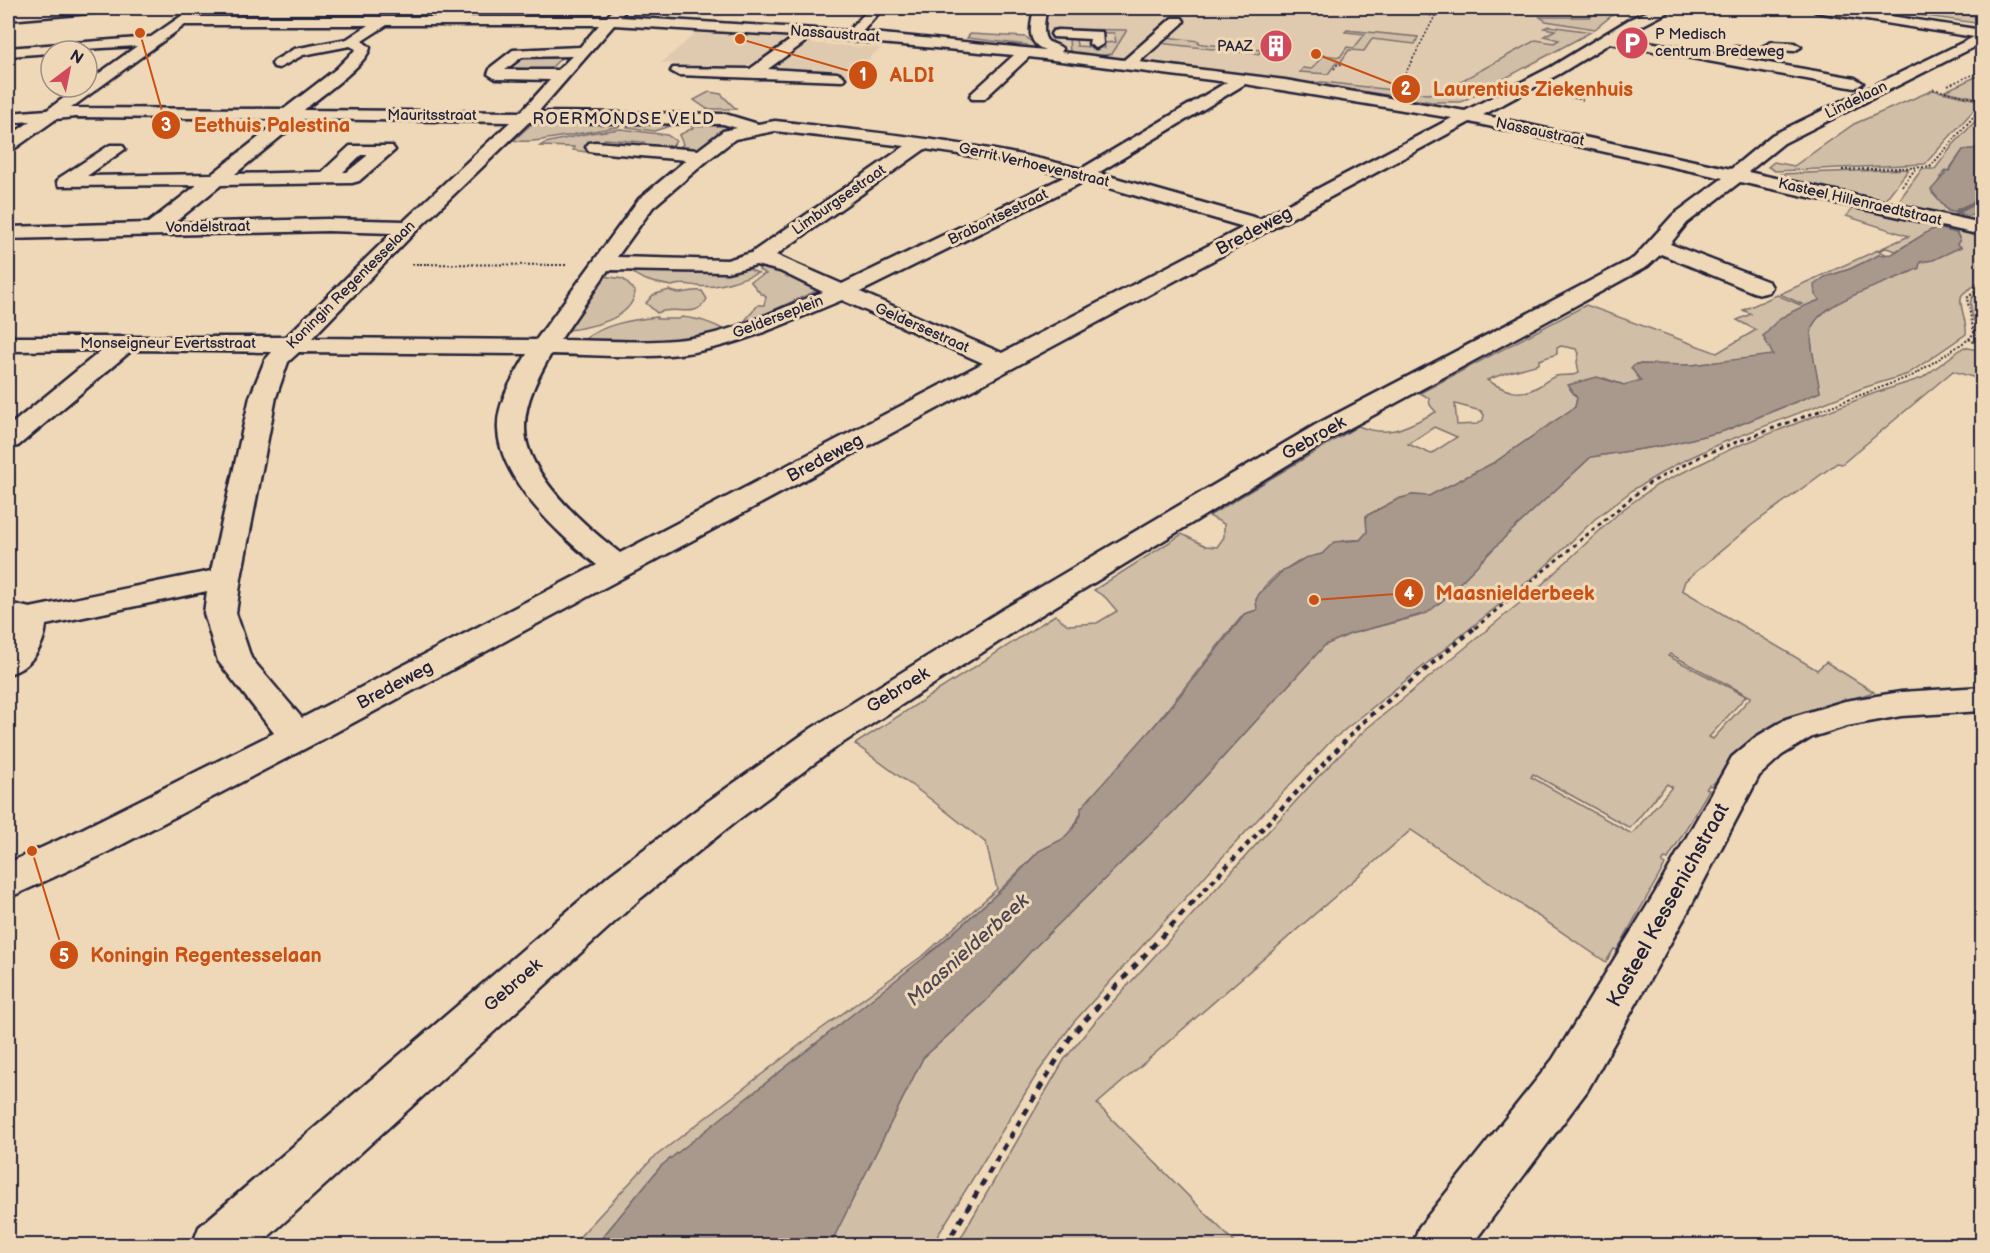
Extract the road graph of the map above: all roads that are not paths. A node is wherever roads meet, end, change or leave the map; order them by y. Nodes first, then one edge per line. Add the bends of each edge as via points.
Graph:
1 (102, 8) edge
2 (201, 8) edge
3 (877, 8) edge
4 (1040, 8) edge
5 (1644, 8) edge
6 (1665, 8) edge
7 (1816, 8) edge
8 (1843, 8) edge
9 (617, 14) edge
10 (8, 16) edge
11 (1059, 16) dead end
12 (181, 21) junction
13 (384, 21) junction
14 (1177, 21) dead end
15 (1635, 22) junction
16 (810, 32) junction
17 (1058, 34) junction
18 (1983, 34) edge
19 (852, 35) junction
20 (1610, 39) junction
21 (153, 41) junction
22 (1131, 41) dead end
23 (351, 42) junction
24 (1096, 44) dead end
25 (1707, 46) dead end
26 (585, 51) junction
27 (8, 52) edge
28 (1026, 52) junction
29 (1055, 52) junction
30 (1111, 62) junction
31 (279, 64) dead end
32 (1128, 64) junction
33 (1766, 67) junction
34 (678, 71) dead end
35 (748, 72) junction
36 (562, 75) junction
37 (837, 78) dead end
38 (1243, 79) junction
39 (1855, 83) dead end
40 (716, 87) dead end
41 (978, 96) dead end
42 (690, 101) dead end
43 (50, 114) junction
44 (293, 114) junction
45 (526, 116) junction
46 (1468, 117) junction
47 (8, 118) edge
48 (658, 118) junction
49 (755, 129) junction
50 (921, 143) junction
51 (8, 145) edge
52 (595, 147) dead end
53 (116, 149) dead end
54 (702, 156) junction
55 (1737, 174) junction
56 (1083, 175) junction
57 (326, 178) dead end
58 (215, 180) junction
59 (1263, 226) junction
60 (409, 227) junction
61 (155, 228) junction
62 (1983, 229) edge
63 (8, 233) edge
64 (1657, 247) junction
65 (758, 258) junction
66 (601, 265) junction
67 (1761, 287) dead end
68 (842, 292) junction
69 (126, 343) junction
70 (8, 344) edge
71 (291, 344) junction
72 (544, 347) junction
73 (1004, 363) junction
74 (8, 440) edge
75 (619, 567) junction
76 (225, 578) junction
77 (19, 615) edge
78 (8, 663) edge
79 (1983, 699) edge
80 (297, 737) junction
81 (8, 881) edge
82 (218, 1245) edge
83 (1438, 1245) edge

1 - 10 street
2 - 12 street
3 - 19 street
4 - 29 street via 1037,36
5 - 15 street, Bredeweg
6 - 15 street, Bredeweg
7 - 18 street
8 - 18 street
9 - 13 street, Nassaustraat
9 - 16 street, Nassaustraat
9 - 26 street, Koningin Regentesselaan
11 - 17 street
12 - 13 street, Nassaustraat
12 - 21 street
13 - 23 street
14 - 32 street
15 - 20 street, Bredeweg
16 - 19 street, Nassaustraat
16 - 35 street
17 - 24 street via 1098,35
17 - 29 street
18 - 55 street, Lindelaan via 1778,139
19 - 28 street, Nassaustraat
20 - 33 street
20 - 46 street, Bredeweg
21 - 27 street
21 - 43 street
22 - 30 street
23 - 31 street via 299,52
23 - 44 street via 363,47 363,51
25 - 33 street via 1758,55 1772,46 1792,48
26 - 36 street, Koningin Regentesselaan
26 - 36 street via 518,53 496,70 496,74 502,75
28 - 29 street, Nassaustraat
28 - 41 street
29 - 30 street, Nassaustraat
30 - 32 street, Nassaustraat
32 - 38 street, Nassaustraat
33 - 39 street
34 - 35 street via 723,75
35 - 37 street
35 - 40 street
36 - 45 street, Koningin Regentesselaan
38 - 46 street, Nassaustraat
38 - 56 street, Brabantsestraat
42 - 48 street
43 - 44 street, Mauritsstraat
43 - 47 street, Mauritsstraat
43 - 51 street
44 - 45 street, Mauritsstraat
44 - 58 street
45 - 48 street, Mauritsstraat
45 - 60 street, Koningin Regentesselaan
46 - 55 street, Nassaustraat
46 - 59 street, Bredeweg
48 - 49 street, Mauritsstraat via 734,120
49 - 50 street, Gerrit Verhoevenstraat via 775,126
49 - 54 street, Gerrit Verhoevenstraat via 729,135
50 - 56 street, Gerrit Verhoevenstraat via 1019,158
50 - 65 street, Limburgsestraat
52 - 54 street
53 - 58 street via 66,182
54 - 66 street via 646,203
55 - 62 street, Kasteel Hillenraedtstraat
55 - 64 street, Gebroek via 1680,219
56 - 59 street, Gerrit Verhoevenstraat
56 - 68 street, Brabantsestraat
57 - 58 street
58 - 61 street
59 - 73 street, Bredeweg
60 - 61 street, Vondelstraat
60 - 71 street, Koningin Regentesselaan
61 - 63 street, Vondelstraat
64 - 67 street
64 - 82 street, Gebroek via 1618,276 1326,430 1014,617 825,737 626,886
65 - 66 street via 727,266
65 - 68 street, Gelderseplein via 772,260
66 - 72 street
68 - 72 street, Gelderseplein via 733,335 698,344 655,348
68 - 73 street, Geldersestraat
69 - 70 street, Monseigneur Evertsstraat
69 - 71 street, Monseigneur Evertsstraat
69 - 74 street
71 - 72 street, Monseigneur Evertsstraat
71 - 76 street, Koningin Regentesselaan via 277,360 263,397
72 - 75 street via 516,396 512,418 510,430 523,469 578,535
73 - 75 street, Bredeweg
75 - 80 street, Bredeweg
76 - 77 street
76 - 80 street, Koningin Regentesselaan via 220,613 235,661
77 - 78 street via 28,642
79 - 83 street, Kasteel Kessenichstraat via 1901,704 1845,714 1798,728 1768,746 1745,767 1570,1075
80 - 81 street, Bredeweg

